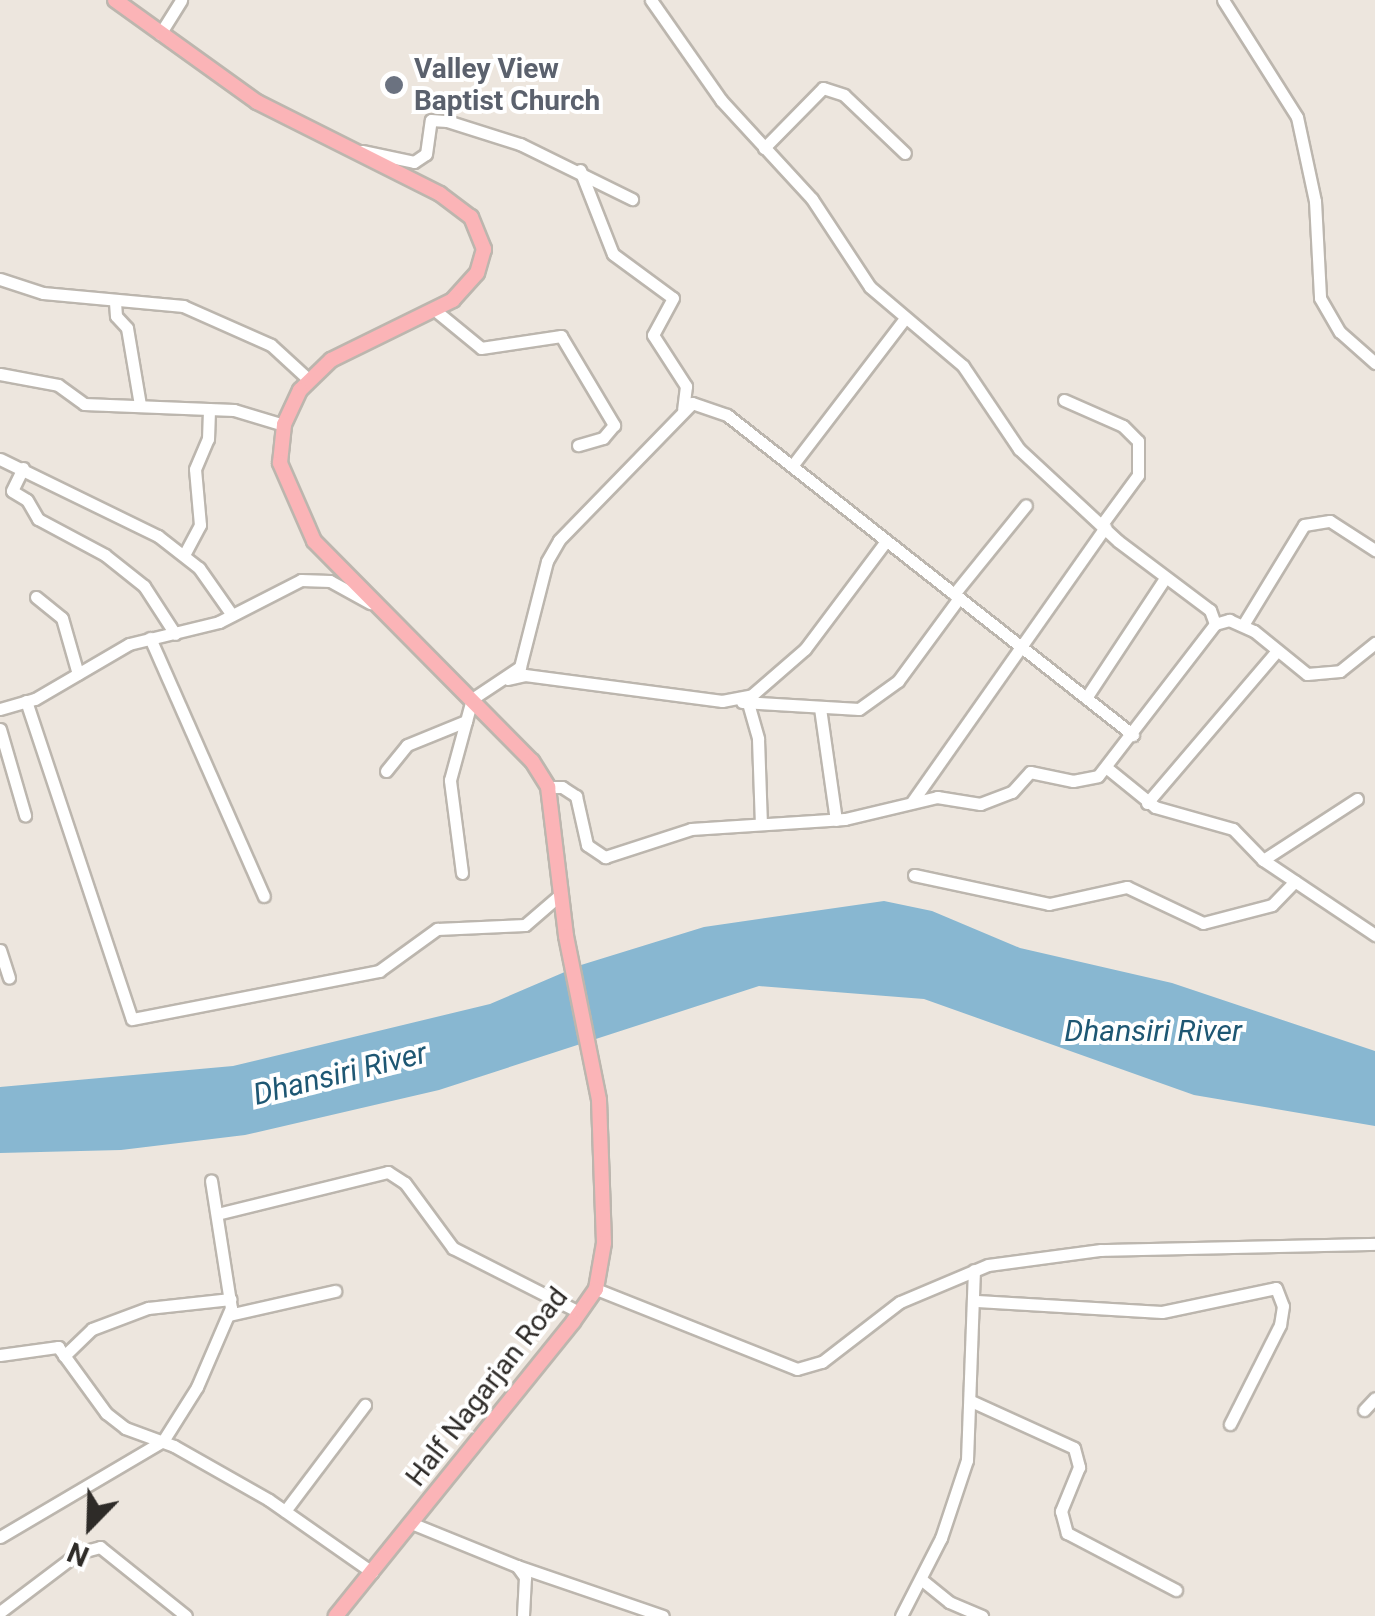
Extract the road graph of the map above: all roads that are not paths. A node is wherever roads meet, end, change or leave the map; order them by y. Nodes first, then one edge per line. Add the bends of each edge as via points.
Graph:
1 (116, 0) edge
2 (181, 0) edge
3 (651, 0) edge
4 (1223, 0) edge
5 (160, 34) junction
6 (348, 148) junction
7 (764, 148) junction
8 (904, 153) dead end
9 (580, 170) junction
10 (632, 199) dead end
11 (0, 279) edge
12 (115, 302) junction
13 (436, 311) junction
14 (906, 318) junction
15 (1375, 362) edge
16 (0, 374) edge
17 (309, 380) junction
18 (1064, 400) dead end
19 (140, 405) junction
20 (209, 409) junction
21 (681, 412) junction
22 (284, 425) junction
23 (578, 445) dead end
24 (0, 458) edge
25 (792, 466) junction
26 (23, 468) junction
27 (1026, 504) dead end
28 (1103, 526) junction
29 (886, 541) junction
30 (1375, 550) edge
31 (184, 555) junction
32 (1166, 578) junction
33 (957, 596) junction
34 (36, 597) dead end
35 (383, 610) junction
36 (232, 615) junction
37 (1215, 624) junction
38 (1242, 625) junction
39 (175, 634) junction
40 (150, 638) junction
41 (1375, 643) edge
42 (1021, 647) junction
43 (1278, 651) junction
44 (78, 674) junction
45 (508, 679) junction
46 (1086, 698) junction
47 (472, 699) junction
48 (722, 701) junction
49 (26, 702) junction
50 (748, 703) junction
51 (820, 708) junction
52 (0, 709) edge
53 (466, 721) junction
54 (0, 729) edge
55 (1132, 735) junction
56 (1106, 768) junction
57 (386, 771) dead end
58 (548, 787) junction
59 (1357, 799) dead end
60 (1146, 803) junction
61 (909, 805) junction
62 (25, 815) dead end
63 (836, 820) junction
64 (761, 823) junction
65 (1264, 860) junction
66 (462, 872) dead end
67 (914, 875) dead end
68 (1295, 882) junction
69 (561, 894) junction
70 (264, 896) dead end
71 (1375, 935) edge
72 (0, 950) edge
73 (9, 978) dead end
74 (211, 1181) dead end
75 (217, 1214) junction
76 (1375, 1244) edge
77 (974, 1270) junction
78 (596, 1289) junction
79 (335, 1292) dead end
80 (231, 1300) junction
81 (977, 1301) junction
82 (579, 1312) junction
83 (229, 1316) junction
84 (0, 1355) edge
85 (64, 1356) junction
86 (1375, 1398) edge
87 (971, 1401) junction
88 (364, 1404) dead end
89 (1364, 1410) dead end
90 (1230, 1424) dead end
91 (162, 1441) junction
92 (285, 1510) junction
93 (412, 1523) junction
94 (0, 1537) edge
95 (517, 1566) junction
96 (372, 1572) junction
97 (922, 1580) junction
98 (1176, 1590) dead end
99 (626, 1610) edge
100 (0, 1612) edge
101 (186, 1616) edge
102 (336, 1616) edge
103 (523, 1616) edge
104 (663, 1616) edge
105 (901, 1616) edge
106 (982, 1616) edge

1 - 5 main road
2 - 5 street
3 - 7 street
4 - 15 street via 1297,117 1315,201 1320,298 1340,332
5 - 6 main road via 257,102
6 - 9 street via 414,162 426,154 432,120 446,121
6 - 13 main road via 440,194 479,228 484,250 476,273
7 - 8 street via 823,88 844,95
7 - 14 street via 812,198 870,287
9 - 10 street
9 - 21 street via 613,254 673,298 653,335 686,386
11 - 12 street via 43,293
12 - 17 street via 194,310 271,345
12 - 19 street via 127,328
13 - 17 main road via 348,351
13 - 23 street via 481,348 560,336 613,420 609,434
14 - 25 street
14 - 28 street via 979,384 1000,429
16 - 19 street via 58,384 84,404
17 - 22 main road
18 - 28 street via 1123,426 1138,441 1138,475
19 - 20 street
20 - 22 street
20 - 31 street via 208,440 195,469 200,525
21 - 25 street via 692,403 714,406
21 - 45 street via 550,553 525,654
22 - 35 main road via 280,463 291,500 314,541
24 - 26 street
25 - 29 street
26 - 31 street
26 - 39 street via 12,491 28,500 38,518 105,555 144,586
27 - 33 street
28 - 32 street
28 - 42 street
29 - 33 street
29 - 48 street via 794,661 752,695
30 - 38 street via 1330,521 1304,525
31 - 36 street
32 - 37 street via 1210,610
32 - 46 street
33 - 42 street
33 - 51 street via 881,699 859,710
34 - 44 street via 62,618
35 - 36 street via 311,578
35 - 47 main road
36 - 39 street
37 - 38 street
37 - 55 street
38 - 43 street
39 - 40 street
40 - 44 street
40 - 70 street
41 - 43 street via 1340,671 1318,674 1296,668
42 - 46 street
42 - 61 street
43 - 60 street
44 - 49 street
45 - 47 street
45 - 48 street via 526,675
46 - 55 street
47 - 53 street
47 - 58 main road
48 - 50 street
49 - 52 street
49 - 69 street via 72,856 132,1019 379,971 437,929 525,925
50 - 51 street
50 - 64 street via 758,739
51 - 63 street
53 - 57 street via 407,745
53 - 66 street via 450,791
54 - 62 street
55 - 56 street
56 - 60 street
56 - 61 street via 1086,780 1030,772 1012,792 980,804 946,796
58 - 64 street via 576,796 584,836 596,856 680,831
58 - 69 main road, Half Nagarjan Road
59 - 65 street
60 - 65 street via 1233,829
61 - 63 street
63 - 64 street
65 - 68 street
67 - 68 street via 1049,904 1127,887 1203,923 1272,906
68 - 71 street
69 - 78 main road, Half Nagarjan Road via 599,1100 604,1242
72 - 73 street
74 - 75 street
75 - 80 street
75 - 82 street via 388,1172 405,1183 453,1248
76 - 77 street via 1102,1250
77 - 78 street via 900,1302 822,1362 797,1368
77 - 81 street
78 - 82 main road, Half Nagarjan Road
79 - 83 street
80 - 83 street
80 - 85 street via 148,1308 92,1329
81 - 87 street
81 - 90 street via 1162,1312 1276,1288 1284,1306 1280,1326
82 - 93 main road, Half Nagarjan Road
83 - 91 street via 214,1357
84 - 85 street via 48,1345
85 - 91 street via 106,1413
86 - 89 street
87 - 97 street via 964,1470
87 - 98 street via 1074,1448 1079,1466 1061,1511 1068,1533
88 - 92 street
91 - 92 street
91 - 94 street
92 - 96 street
93 - 95 street
93 - 96 main road, Half Nagarjan Road
95 - 99 street
95 - 103 street via 525,1577
96 - 102 main road, Half Nagarjan Road
97 - 105 street
97 - 106 street
99 - 104 street
100 - 101 street via 78,1553 100,1547

